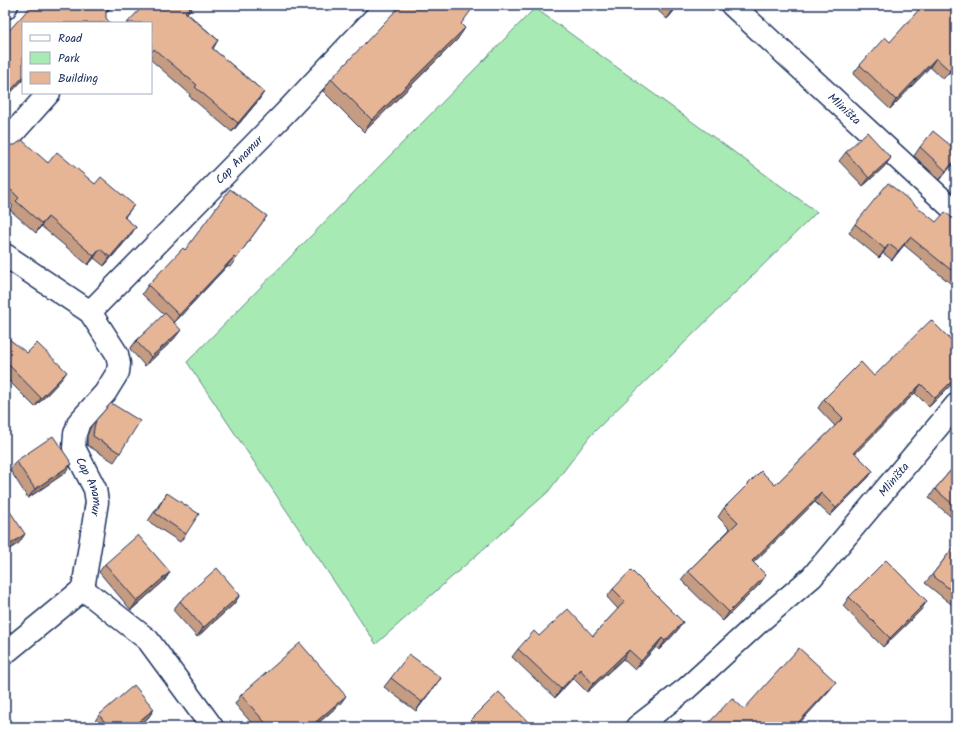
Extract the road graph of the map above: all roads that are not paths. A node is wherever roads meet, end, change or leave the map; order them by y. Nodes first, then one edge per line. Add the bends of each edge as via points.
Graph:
1 (7, 5) edge
2 (129, 5) edge
3 (387, 5) edge
4 (732, 5) edge
5 (5, 8) edge
6 (113, 22) edge
7 (48, 94) edge
8 (5, 142) edge
9 (956, 212) edge
10 (5, 255) edge
11 (90, 312) junction
12 (956, 405) edge
13 (83, 589) junction
14 (5, 653) edge
15 (212, 727) edge
16 (637, 727) edge

1 - 5 street
2 - 6 street
3 - 11 street, Cap Anamur via 285,114
4 - 9 street, Mliništa
7 - 8 street
10 - 11 street, Cap Anamur
11 - 13 street, Cap Anamur via 112,344 119,364 113,382 79,422 75,434 74,448 95,489 97,502
12 - 16 street, Mliništa via 812,577 686,689
13 - 14 street
13 - 15 street via 148,640

